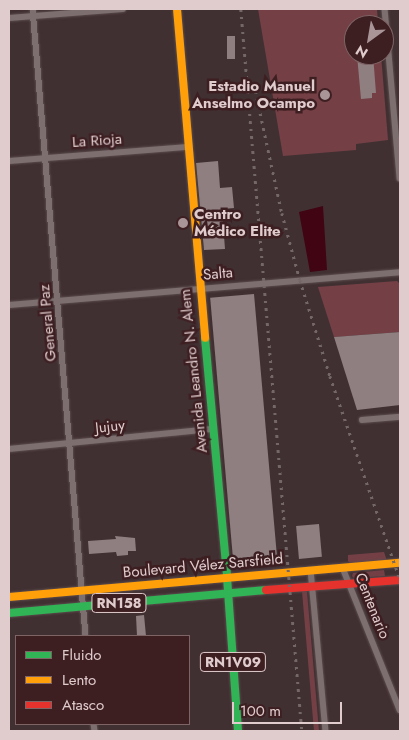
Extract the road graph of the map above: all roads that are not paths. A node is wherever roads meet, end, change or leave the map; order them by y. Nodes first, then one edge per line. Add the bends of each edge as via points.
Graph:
1 (33, 9) edge
2 (123, 9) edge
3 (177, 9) edge
4 (384, 9) edge
5 (33, 16) junction
6 (9, 18) edge
7 (398, 132) edge
8 (188, 147) junction
9 (46, 158) junction
10 (9, 161) edge
11 (400, 178) edge
12 (400, 272) edge
13 (200, 288) junction
14 (59, 300) junction
15 (9, 305) edge
16 (400, 417) edge
17 (362, 420) dead end
18 (214, 429) junction
19 (70, 443) junction
20 (9, 449) edge
21 (400, 563) edge
22 (343, 568) junction
23 (311, 570) junction
24 (227, 577) junction
25 (400, 580) edge
26 (348, 584) junction
27 (313, 586) junction
28 (82, 590) junction
29 (228, 594) junction
30 (9, 597) edge
31 (84, 607) junction
32 (9, 613) edge
33 (86, 635) edge
34 (400, 710) edge
35 (238, 731) edge
36 (326, 731) edge

1 - 5 street, General Paz
2 - 5 street
3 - 8 main road, Avenida Leandro N. Alem
4 - 7 street
5 - 6 street
5 - 9 street, General Paz
7 - 11 street
8 - 9 street, La Rioja
8 - 13 main road, Avenida Leandro N. Alem
9 - 10 street, La Rioja
9 - 14 street, General Paz
12 - 13 street, Salta
13 - 14 street, Salta
13 - 18 main road, Avenida Leandro N. Alem
14 - 15 street, Salta
14 - 19 street, General Paz
16 - 17 street
18 - 19 street, Jujuy
18 - 24 main road, Avenida Leandro N. Alem
19 - 20 street, Jujuy
19 - 28 street, General Paz
21 - 22 main road, Boulevard Vélez Sarsfield / RN158
22 - 23 main road, Boulevard Vélez Sarsfield / RN158
22 - 26 street, Centenario
23 - 24 main road, Boulevard Vélez Sarsfield / RN158
23 - 27 street
24 - 28 main road, Boulevard Vélez Sarsfield / RN158
24 - 29 main road, Avenida Leandro N. Alem / RN1V09
25 - 26 main road, Boulevard Vélez Sarsfield / RN158
26 - 27 main road, Boulevard Vélez Sarsfield / RN158
26 - 34 street, Centenario
27 - 29 main road, Boulevard Vélez Sarsfield / RN158
27 - 36 street
28 - 30 main road, Boulevard Vélez Sarsfield / RN158
28 - 31 street, General Paz
29 - 31 main road, Boulevard Vélez Sarsfield / RN158
29 - 35 main road, Avenida Leandro N. Alem / RN1V09
31 - 32 main road, Boulevard Vélez Sarsfield / RN158
31 - 33 street, General Paz

